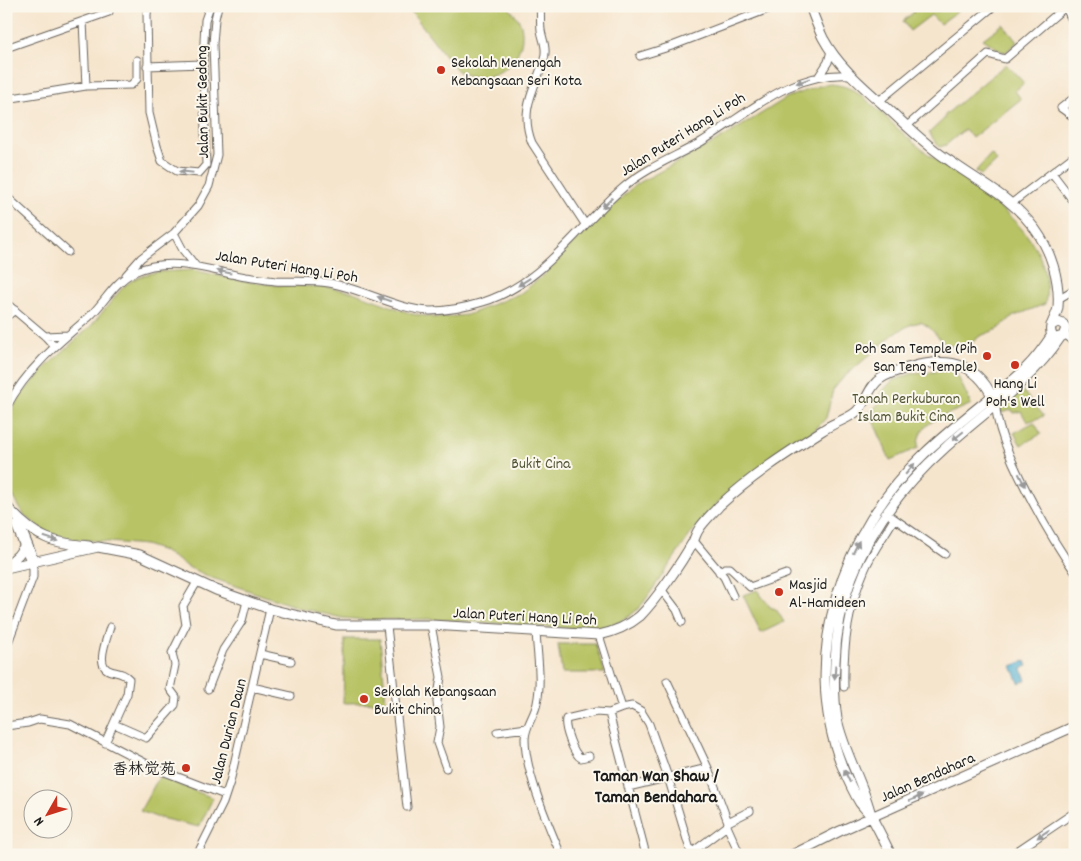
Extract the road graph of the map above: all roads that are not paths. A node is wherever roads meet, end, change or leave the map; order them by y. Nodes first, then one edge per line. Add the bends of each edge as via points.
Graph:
1 (148, 6) edge
2 (210, 6) edge
3 (218, 6) edge
4 (540, 6) edge
5 (776, 6) edge
6 (810, 6) edge
7 (994, 6) edge
8 (1065, 7) edge
9 (109, 12) dead end
10 (83, 22) junction
11 (1074, 23) edge
12 (6, 48) edge
13 (831, 51) junction
14 (640, 56) dead end
15 (213, 58) junction
16 (137, 60) dead end
17 (203, 64) junction
18 (148, 66) junction
19 (213, 70) junction
20 (851, 75) junction
21 (819, 76) junction
22 (86, 86) junction
23 (1075, 97) edge
24 (6, 99) edge
25 (879, 101) junction
26 (1075, 118) edge
27 (907, 126) junction
28 (1075, 155) edge
29 (1052, 173) junction
30 (6, 196) edge
31 (1012, 203) junction
32 (1075, 203) edge
33 (585, 224) junction
34 (174, 233) junction
35 (68, 252) dead end
36 (195, 265) junction
37 (120, 280) junction
38 (1075, 289) edge
39 (1058, 299) junction
40 (6, 303) edge
41 (14, 310) junction
42 (1057, 310) junction
43 (6, 317) edge
44 (1063, 324) junction
45 (1051, 325) junction
46 (67, 335) junction
47 (46, 336) junction
48 (1059, 336) junction
49 (1075, 343) edge
50 (54, 346) junction
51 (42, 358) junction
52 (983, 380) junction
53 (1004, 388) junction
54 (994, 401) junction
55 (6, 408) edge
56 (6, 503) edge
57 (12, 512) junction
58 (887, 513) junction
59 (694, 541) junction
60 (24, 547) junction
61 (98, 547) junction
62 (944, 554) dead end
63 (33, 563) junction
64 (6, 567) edge
65 (719, 572) junction
66 (1075, 572) edge
67 (786, 574) dead end
68 (197, 582) junction
69 (661, 589) junction
70 (733, 596) dead end
71 (247, 600) junction
72 (270, 609) junction
73 (682, 622) dead end
74 (431, 625) junction
75 (387, 626) junction
76 (110, 627) dead end
77 (536, 631) junction
78 (599, 635) junction
79 (6, 648) edge
80 (260, 654) junction
81 (291, 661) dead end
82 (667, 681) dead end
83 (252, 687) junction
84 (844, 687) dead end
85 (208, 689) dead end
86 (291, 696) dead end
87 (622, 708) junction
88 (609, 713) junction
89 (114, 724) junction
90 (6, 726) edge
91 (1075, 726) edge
92 (527, 728) junction
93 (497, 732) dead end
94 (105, 743) junction
95 (589, 756) dead end
96 (446, 768) dead end
97 (708, 768) junction
98 (668, 778) junction
99 (628, 787) junction
100 (225, 796) junction
101 (407, 807) dead end
102 (750, 812) dead end
103 (1072, 814) edge
104 (872, 817) junction
105 (727, 824) junction
106 (1075, 824) edge
107 (802, 852) edge
108 (196, 855) edge
109 (561, 855) edge
110 (646, 855) edge
111 (740, 855) edge
112 (792, 855) edge
113 (891, 855) edge
114 (1011, 855) edge

1 - 18 street
2 - 17 street via 205,20
3 - 15 street, Jalan Bukit Gedong
4 - 33 street via 546,53 530,99 527,131
5 - 14 street
6 - 13 main road
7 - 25 street
8 - 11 street
8 - 27 street via 1005,59 988,54
9 - 10 street
10 - 12 street
10 - 22 street
13 - 20 main road
13 - 21 street
15 - 17 street
15 - 19 street, Jalan Bukit Gedong
16 - 22 street via 137,79 132,85
17 - 18 street
17 -> 18 street via 206,165 199,173 177,171 162,161 149,113
17 - 19 street
19 - 34 street, Jalan Bukit Gedong via 217,155 214,171 198,206
20 - 21 street, Jalan Puteri Hang Li Poh
20 - 25 main road
21 -> 33 street, Jalan Puteri Hang Li Poh via 785,88 703,141 637,177
22 - 24 street
23 - 26 street via 1061,108
25 - 27 main road
27 - 31 main road via 950,162
28 - 29 street
29 - 31 street
29 - 32 street
30 - 35 street
31 - 39 main road via 1050,254
33 -> 36 street, Jalan Puteri Hang Li Poh via 542,270 506,293 490,300 431,311 342,286 310,281 274,281
34 - 36 street
34 - 37 street, Jalan Bukit Gedong via 141,258
36 - 37 street, Jalan Puteri Hang Li Poh via 164,264 134,272
37 - 46 street, Jalan Puteri Hang Li Poh via 91,315
38 - 39 street
39 - 42 main road
40 - 41 street
41 - 43 street
41 - 47 street
42 - 44 main road
42 - 45 main road
44 - 45 main road via 1056,322
44 - 48 main road via 1066,328
45 - 48 main road via 1050,330
46 - 47 street
46 - 50 street, Jalan Puteri Hang Li Poh
47 - 50 street
47 - 51 street via 47,347
48 - 49 street
48 - 53 main road
48 - 54 main road via 1034,370
50 - 51 street, Jalan Puteri Hang Li Poh
51 - 55 street, Jalan Puteri Hang Li Poh
52 - 53 main road
52 - 54 main road, Jalan Puteri Hang Li Poh
52 - 59 main road, Jalan Puteri Hang Li Poh via 967,367 949,362 924,364 890,373 876,382 855,413 788,452 719,506 699,528
53 - 54 main road
54 - 58 main road via 918,472
54 -> 66 street via 1011,458 1045,525
56 - 57 street
57 - 60 street
57 -> 61 main road via 42,537
57 - 63 street via 19,521
58 - 62 street
58 - 84 street via 852,605 843,656
58 - 104 main road via 867,525 838,589 828,626 824,662 829,722 842,765 860,803
59 - 65 street
59 - 69 main road, Jalan Puteri Hang Li Poh
60 - 63 street
60 - 64 main road
61 - 63 main road, Jalan Puteri Hang Li Poh
61 - 68 main road, Jalan Puteri Hang Li Poh via 140,555
63 - 64 main road, Jalan Puteri Hang Li Poh
63 - 79 street via 33,576
65 - 67 street via 730,568 750,587
65 - 70 street
68 - 71 main road, Jalan Puteri Hang Li Poh
68 - 89 street via 183,606 186,624 172,653 175,665 170,688 176,697 175,704 146,738
69 - 73 street
69 - 78 main road, Jalan Puteri Hang Li Poh via 634,620
71 - 72 main road, Jalan Puteri Hang Li Poh
71 - 85 street via 242,621 223,650
72 - 75 main road, Jalan Puteri Hang Li Poh via 336,625
72 - 80 street, Jalan Durian Daun
74 - 75 main road, Jalan Puteri Hang Li Poh
74 - 77 main road, Jalan Puteri Hang Li Poh
74 - 96 street via 441,677 437,743
75 - 101 street
76 - 89 street via 102,666 129,679 127,694
77 - 78 main road, Jalan Puteri Hang Li Poh
77 - 92 street via 539,693 536,711
78 - 87 street
80 - 81 street
80 - 83 street, Jalan Durian Daun
82 - 97 street
83 - 86 street
83 - 100 street, Jalan Durian Daun
87 - 88 street
87 - 98 street via 632,706 641,711 649,724
88 - 95 street via 577,715 565,720 575,753 581,758
88 - 99 street
89 - 94 street
90 - 94 street via 48,720 70,724
104 -> 91 main road, Jalan Bendahara
92 - 93 street
92 - 109 street via 527,755
94 - 100 street via 158,770
97 - 98 street
97 - 105 street
98 - 99 street
98 - 105 street via 691,852
99 - 110 street
100 - 108 street, Jalan Durian Daun
102 - 105 street
103 - 106 street
103 -> 114 street
104 - 107 main road, Jalan Bendahara
104 - 113 main road
105 - 111 street
107 - 112 main road, Jalan Bendahara

